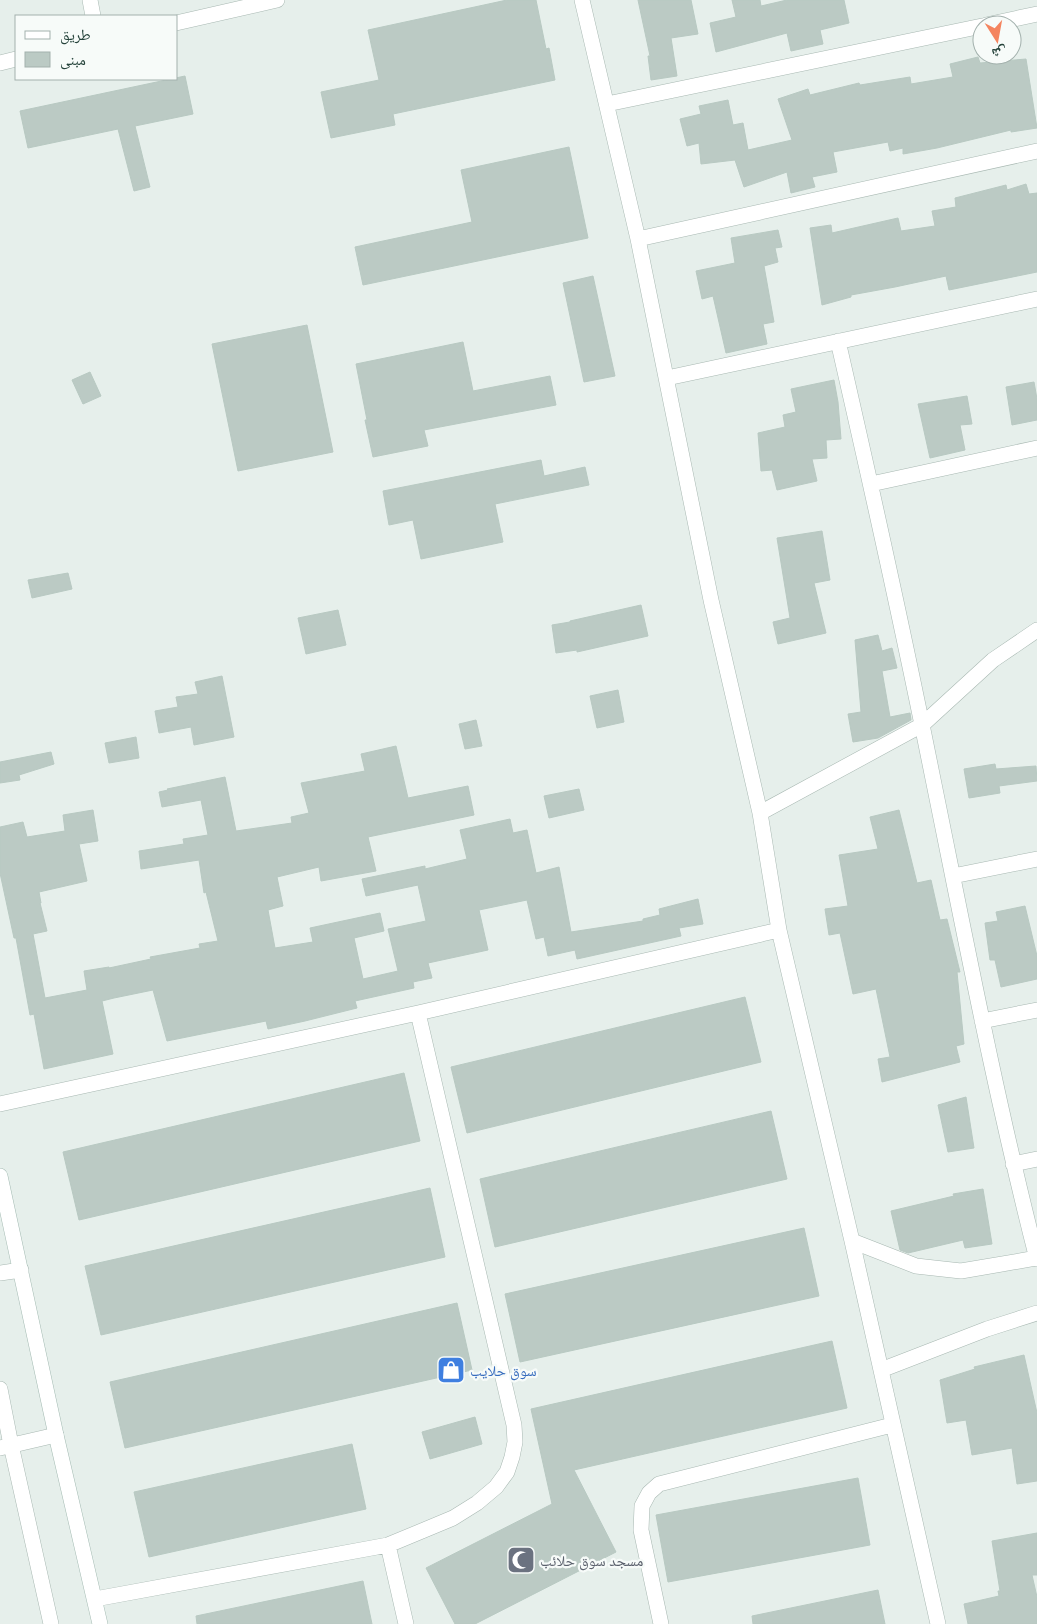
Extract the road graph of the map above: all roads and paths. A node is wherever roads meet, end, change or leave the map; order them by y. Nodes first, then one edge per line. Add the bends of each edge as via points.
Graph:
1 (90, 0) edge
2 (277, 0) edge
3 (582, 0) edge
4 (235, 5) edge
5 (1037, 14) edge
6 (93, 15) edge
7 (1022, 17) edge
8 (178, 22) edge
9 (972, 28) edge
10 (15, 59) edge
11 (0, 63) edge
12 (607, 104) junction
13 (1037, 151) edge
14 (638, 239) junction
15 (1037, 299) edge
16 (838, 341) junction
17 (667, 378) junction
18 (1037, 448) edge
19 (871, 484) junction
20 (1037, 630) edge
21 (922, 725) junction
22 (760, 813) junction
23 (1037, 859) edge
24 (953, 876) junction
25 (779, 930) junction
26 (1037, 1010) edge
27 (418, 1013) junction
28 (982, 1021) junction
29 (0, 1104) edge
30 (1037, 1159) edge
31 (1013, 1164) junction
32 (0, 1176) edge
33 (852, 1241) junction
34 (1037, 1258) edge
35 (21, 1270) junction
36 (0, 1273) edge
37 (1037, 1313) edge
38 (881, 1370) junction
39 (0, 1389) edge
40 (892, 1425) junction
41 (56, 1435) junction
42 (5, 1447) edge
43 (388, 1545) junction
44 (95, 1599) junction
45 (51, 1624) edge
46 (100, 1624) edge
47 (406, 1624) edge
48 (661, 1624) edge
49 (938, 1624) edge

1 - 6 street
2 - 4 street
3 - 12 street
4 - 8 street
5 - 7 street
9 - 12 street
10 - 11 street
12 - 14 street
13 - 14 street
14 - 17 street
15 - 16 street
16 - 17 street
16 - 19 street
17 - 22 street via 711,600
18 - 19 street
19 - 21 street
20 - 21 street via 993,660
21 - 22 street
21 - 24 street
22 - 25 street
23 - 24 street
24 - 28 street
25 - 27 street
25 - 33 street
26 - 28 street
27 - 29 street
27 - 43 street via 514,1425 515,1442 507,1472 490,1492 454,1518
28 - 31 street
30 - 31 street
31 - 34 street
32 - 35 street
33 - 34 street via 916,1266 961,1271
33 - 38 street
35 - 36 street
35 - 41 street
37 - 38 street
38 - 40 street
39 - 42 street
40 - 48 street via 659,1484 642,1506 641,1530
40 - 49 street
41 - 42 street
41 - 44 street
42 - 45 street
43 - 44 street
43 - 47 street
44 - 46 street

